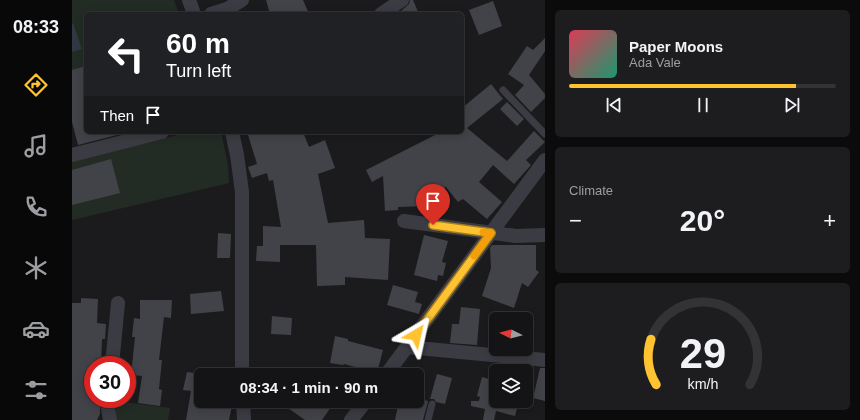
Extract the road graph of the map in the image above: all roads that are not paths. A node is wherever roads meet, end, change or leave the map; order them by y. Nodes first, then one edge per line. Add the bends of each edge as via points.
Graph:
1 (189, 0) edge
2 (242, 0) edge
3 (402, 0) edge
4 (193, 12) edge
5 (217, 12) edge
6 (384, 12) edge
7 (503, 90) dead end
8 (154, 134) edge
9 (232, 134) edge
10 (545, 134) edge
11 (72, 155) edge
12 (545, 160) edge
13 (404, 221) dead end
14 (491, 233) junction
15 (545, 235) edge
16 (118, 303) dead end
17 (407, 347) junction
18 (113, 356) edge
19 (545, 360) edge
20 (242, 368) edge
21 (391, 368) edge
22 (432, 404) dead end
23 (108, 408) edge
24 (243, 408) edge
25 (361, 408) edge
26 (110, 420) edge
27 (244, 420) edge
28 (352, 420) edge
29 (428, 420) edge

1 - 4 street
2 - 5 street
3 - 6 street
7 - 10 lane
8 - 11 street
9 - 20 street via 242,192
12 - 14 street
13 - 14 street
14 - 15 street via 516,236
14 - 17 street
16 - 18 street
17 - 19 street
17 - 21 street
22 - 29 lane
23 - 26 street
24 - 27 street
25 - 28 street

